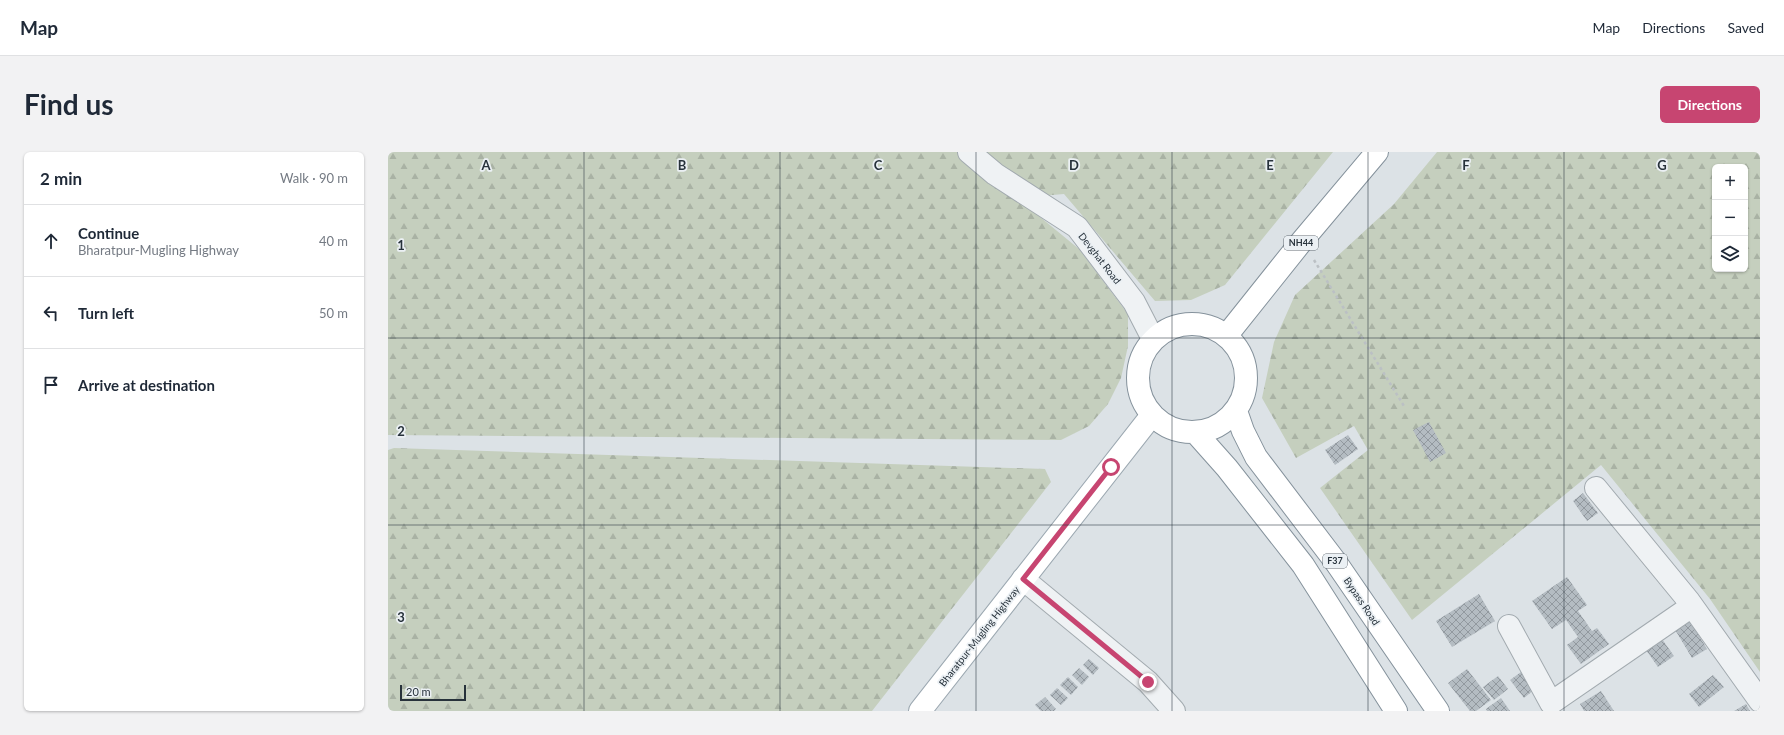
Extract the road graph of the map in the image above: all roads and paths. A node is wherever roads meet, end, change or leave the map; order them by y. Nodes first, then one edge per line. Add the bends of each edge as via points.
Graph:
1 (969, 152) edge
2 (1378, 152) edge
3 (1302, 241) junction
4 (1227, 335) junction
5 (1153, 339) junction
6 (1404, 406) dead end
7 (1236, 412) junction
8 (1152, 415) junction
9 (1195, 432) junction
10 (1596, 488) dead end
11 (1023, 579) junction
12 (1692, 606) junction
13 (1509, 626) dead end
14 (1760, 701) edge
15 (1549, 708) edge
16 (920, 711) edge
17 (1174, 711) edge
18 (1396, 711) edge
19 (1438, 711) edge

1 - 5 street, Devghat Road via 995,174 1076,227 1134,302
2 - 3 main road, NH44
3 - 4 main road, NH44
3 - 6 path
4 - 5 main road via 1209,326 1189,323 1170,328
4 - 7 main road via 1244,358 1246,386
5 - 8 main road via 1139,364 1139,391
7 - 9 main road via 1217,426
7 - 19 main road, Bypass Road / F37 via 1256,457 1335,561
8 - 9 main road via 1172,428
8 - 11 main road, Bharatpur-Mugling Highway
9 - 18 main road via 1227,468 1302,565
10 - 12 street
11 - 16 main road, Bharatpur-Mugling Highway
11 - 17 street via 1148,682
12 - 14 street
12 - 15 street
13 - 15 street

